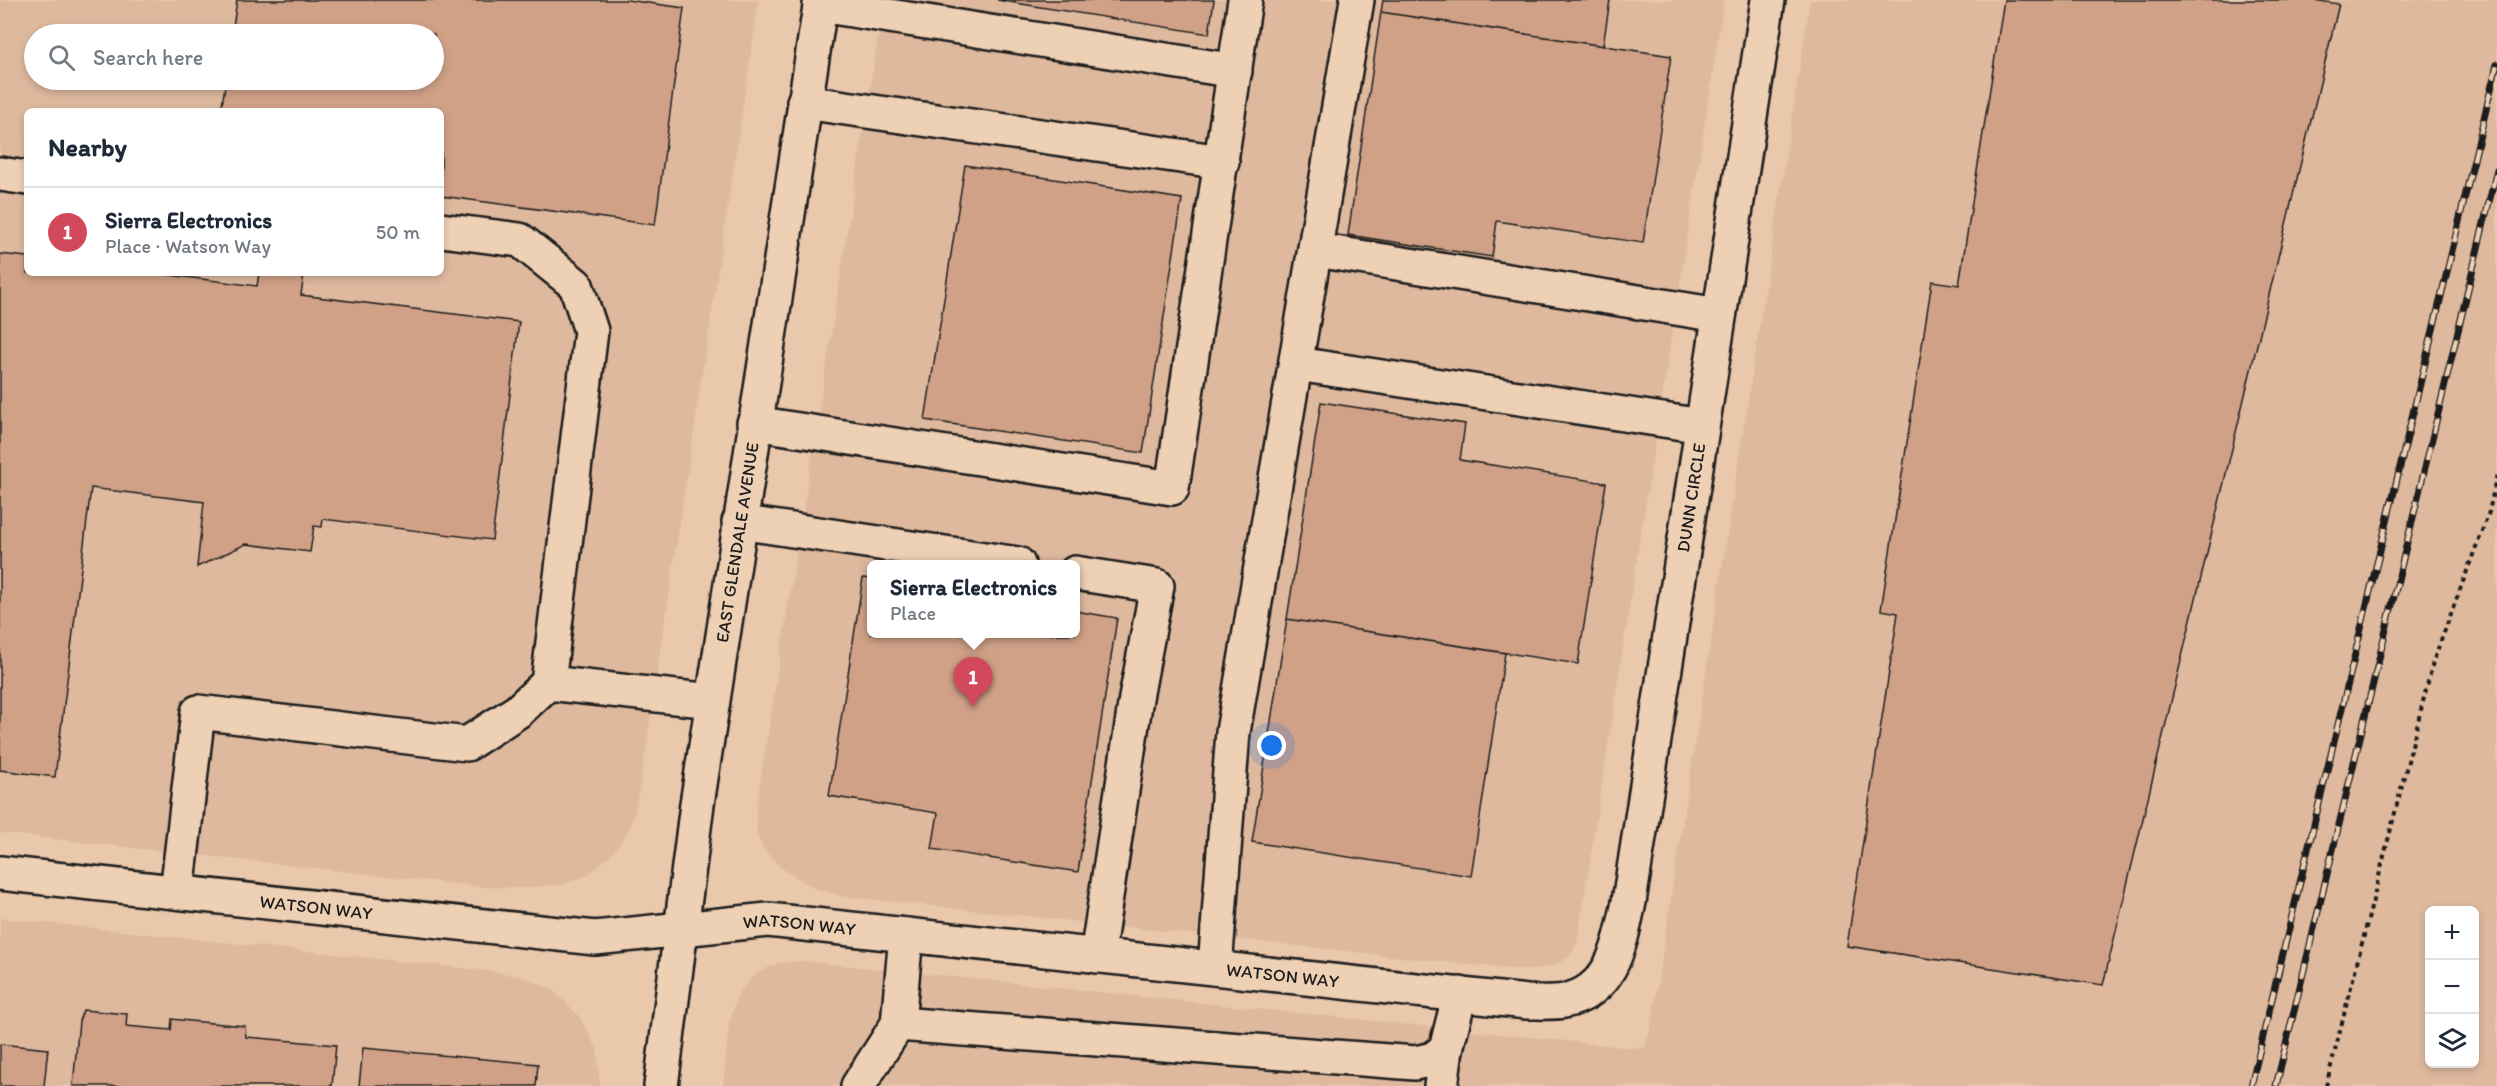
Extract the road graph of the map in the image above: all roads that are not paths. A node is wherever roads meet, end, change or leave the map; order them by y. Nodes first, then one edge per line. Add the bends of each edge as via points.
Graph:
1 (1245, 0) edge
2 (1357, 0) edge
3 (1768, 0) edge
4 (820, 2) edge
5 (1235, 71) junction
6 (804, 102) junction
7 (1222, 162) junction
8 (0, 174) edge
9 (24, 178) edge
10 (444, 230) edge
11 (1316, 250) junction
12 (1719, 315) junction
13 (1297, 364) junction
14 (754, 423) junction
15 (1702, 426) junction
16 (739, 522) junction
17 (991, 560) edge
18 (1080, 574) edge
19 (548, 683) junction
20 (712, 701) junction
21 (0, 873) edge
22 (177, 892) junction
23 (680, 931) junction
24 (906, 935) junction
25 (1097, 956) junction
26 (1215, 968) junction
27 (1595, 987) joint
28 (1460, 994) junction
29 (898, 1024) junction
30 (1446, 1049) junction
31 (661, 1086) edge
32 (858, 1086) edge
33 (1441, 1086) edge

1 - 5 street
2 - 11 street
3 - 12 street, DUNN CIRCLE
4 - 5 street
4 - 6 street, EAST GLENDALE AVENUE
5 - 7 street
6 - 7 street
6 - 14 street, EAST GLENDALE AVENUE
7 - 14 street via 1172,488
8 - 9 street
10 - 19 street via 520,240 576,285 591,330
11 - 12 street
11 - 13 street
12 - 15 street, DUNN CIRCLE
13 - 15 street
13 - 26 street via 1233,732
14 - 16 street, EAST GLENDALE AVENUE
15 - 27 street, DUNN CIRCLE via 1629,902 1621,939 1605,976
16 - 17 street
16 - 20 street, EAST GLENDALE AVENUE
18 - 25 street via 1156,586
19 - 20 street
19 - 22 street via 518,711 467,744 198,712
20 - 23 street, EAST GLENDALE AVENUE
21 - 22 street, WATSON WAY
22 - 23 street, WATSON WAY via 595,938
23 - 24 street, WATSON WAY via 768,920
23 - 31 street, EAST GLENDALE AVENUE
24 - 25 street, WATSON WAY
24 - 29 street
25 - 26 street, WATSON WAY
26 - 28 street, WATSON WAY
27 - 28 street, WATSON WAY via 1584,996 1562,1002
28 - 30 street
29 - 30 street via 1415,1063 1433,1059
29 - 32 street
30 - 33 street

